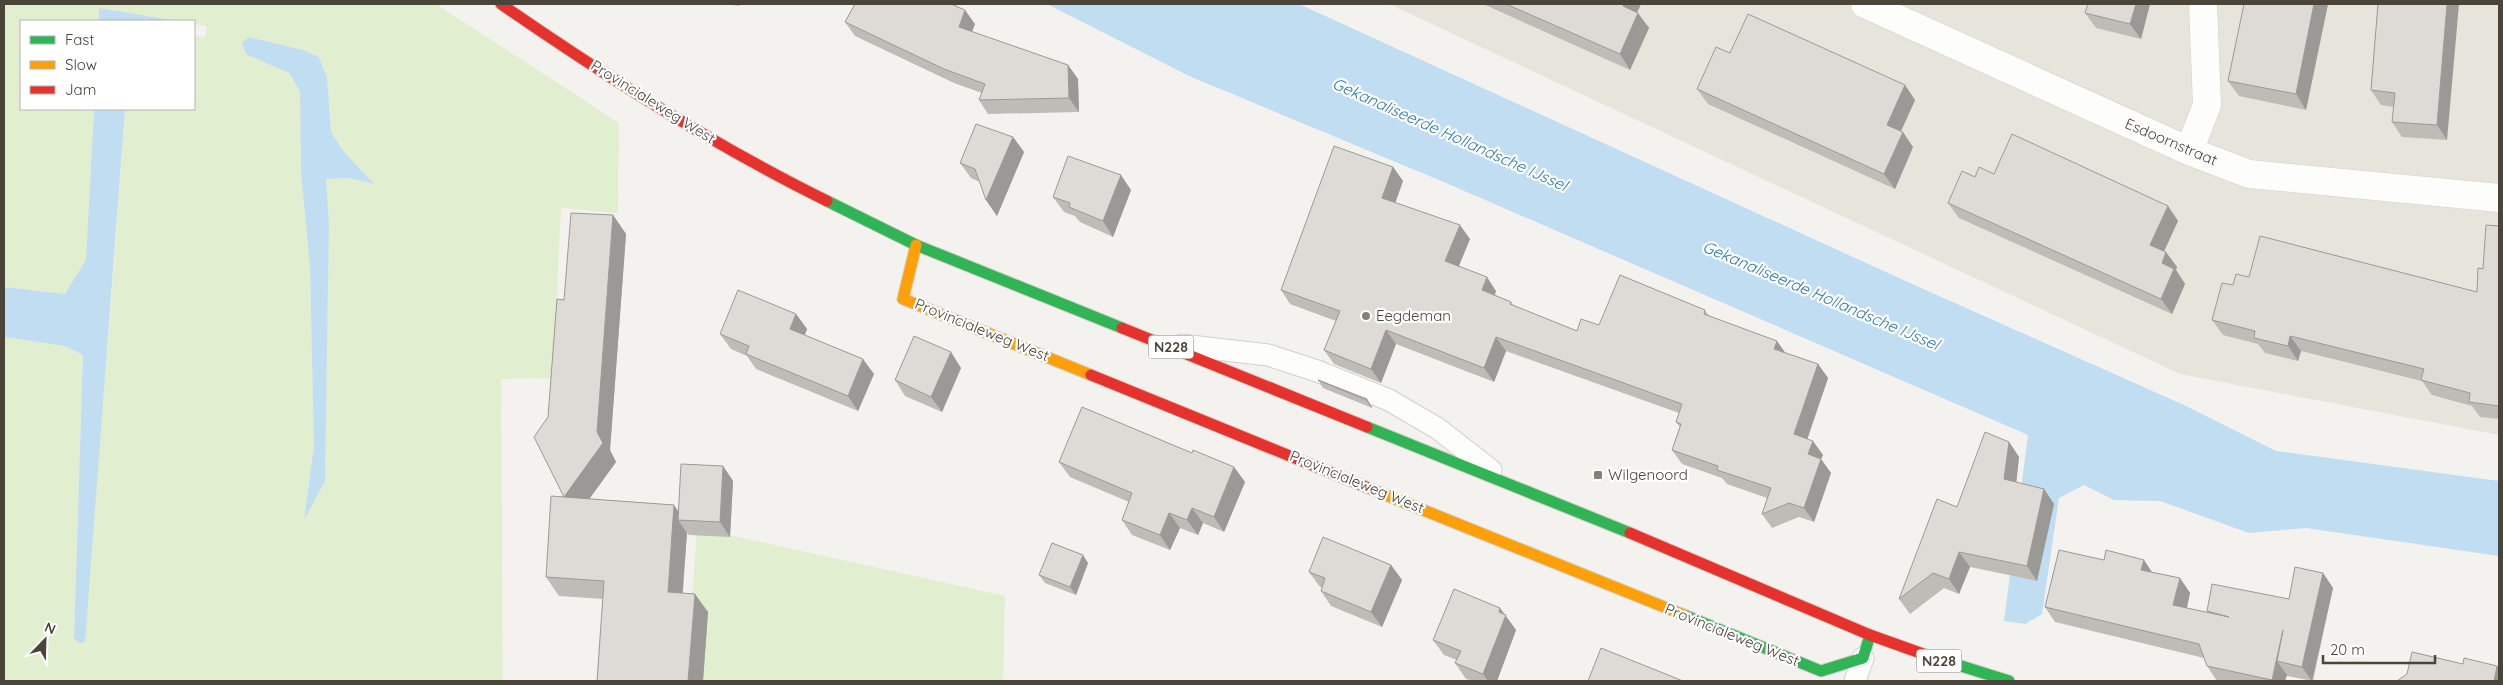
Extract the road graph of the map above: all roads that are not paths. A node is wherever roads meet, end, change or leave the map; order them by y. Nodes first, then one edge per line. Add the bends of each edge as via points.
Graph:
1 (501, 4) edge
2 (1865, 4) edge
3 (2202, 4) edge
4 (2189, 151) junction
5 (2499, 198) edge
6 (916, 245) junction
7 (1160, 343) junction
8 (1509, 484) junction
9 (1870, 635) junction
10 (1863, 658) junction
11 (1856, 681) edge
12 (2009, 681) edge

1 - 6 main road, Provincialeweg West / N228 via 563,47 758,167
2 - 4 street, Esdoornstraat
3 - 4 street via 2207,105
4 - 5 street, Esdoornstraat via 2249,174
6 - 7 main road, Provincialeweg West / N228
6 - 10 main road, Provincialeweg West via 903,299 1821,670
7 - 8 main road, Provincialeweg West / N228
7 - 8 lane via 1268,355 1335,378 1389,400 1437,428
8 - 9 main road, Provincialeweg West / N228
9 - 10 main road
9 - 12 main road, Provincialeweg West / N228 via 1949,664
10 - 11 lane

